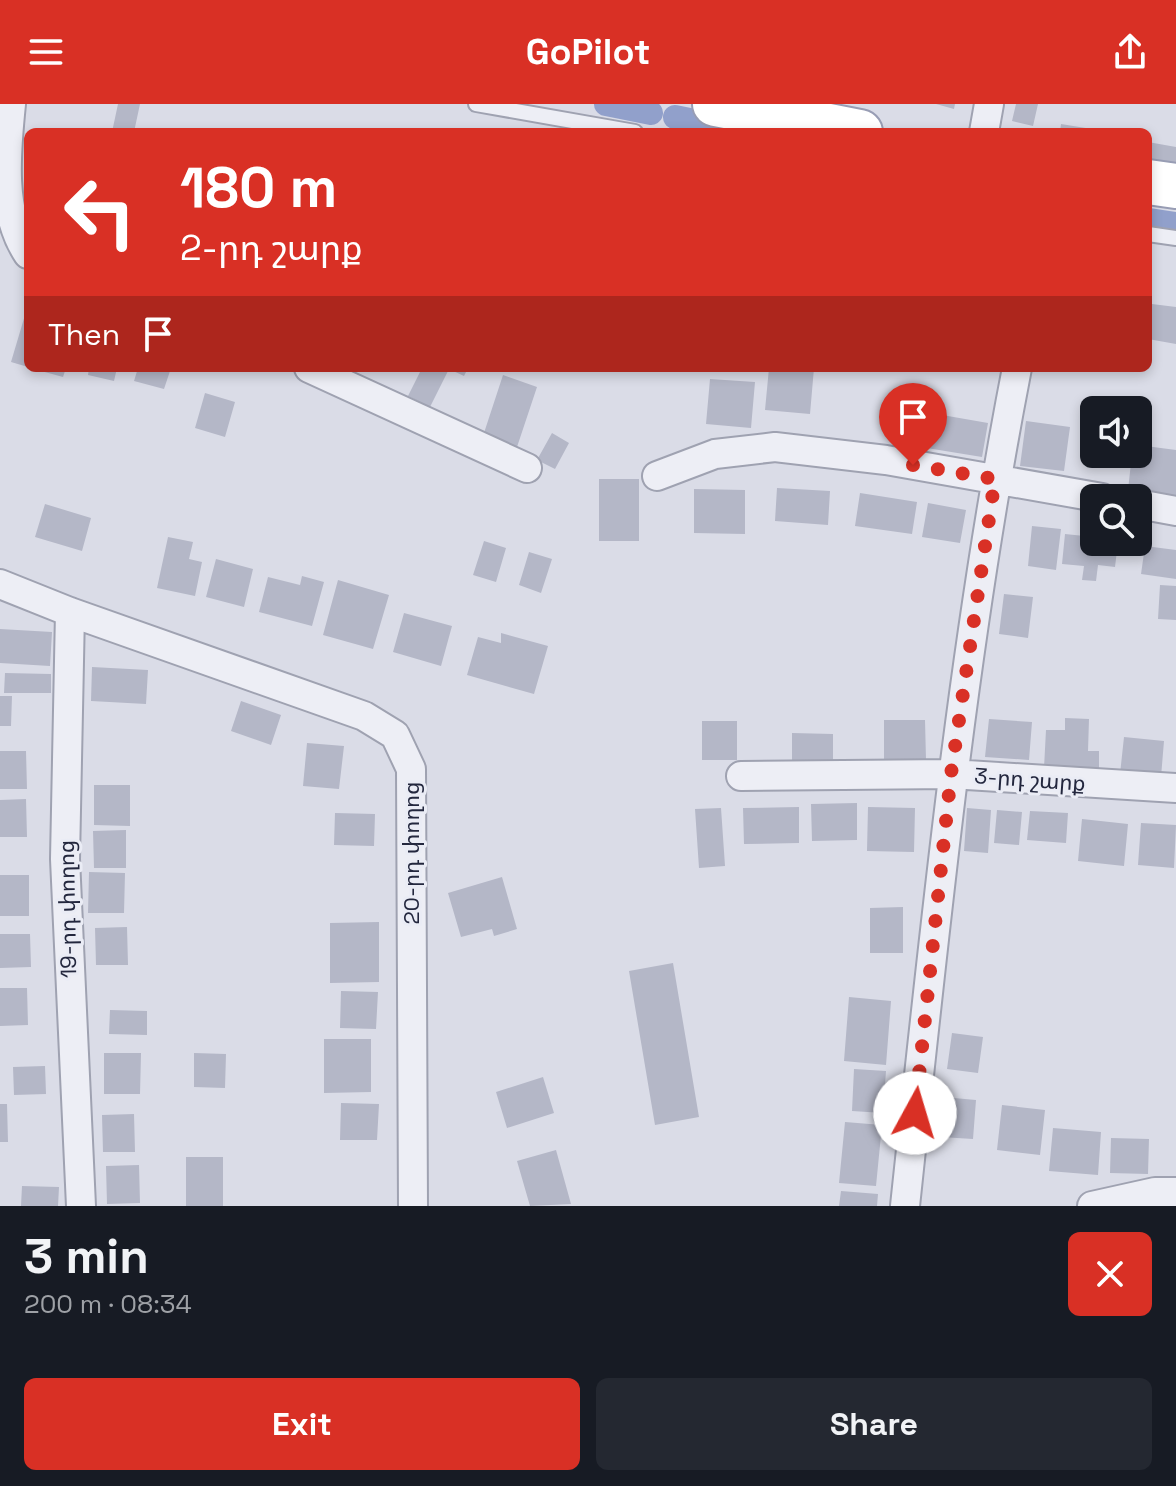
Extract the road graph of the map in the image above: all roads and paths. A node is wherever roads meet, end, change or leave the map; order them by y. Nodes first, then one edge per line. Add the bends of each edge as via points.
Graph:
1 (11, 104) edge
2 (476, 104) edge
3 (715, 104) edge
4 (989, 104) edge
5 (498, 106) edge
6 (787, 125) edge
7 (614, 128) edge
8 (818, 128) edge
9 (985, 128) edge
10 (1152, 183) edge
11 (1176, 186) edge
12 (1152, 235) edge
13 (1176, 238) edge
14 (24, 249) edge
15 (318, 372) edge
16 (1016, 372) edge
17 (527, 468) dead end
18 (657, 476) dead end
19 (995, 479) junction
20 (1080, 494) edge
21 (1152, 507) edge
22 (1176, 511) edge
23 (0, 584) edge
24 (70, 612) junction
25 (951, 774) junction
26 (741, 776) dead end
27 (1176, 788) edge
28 (1176, 1192) edge
29 (81, 1206) edge
30 (413, 1206) edge
31 (905, 1206) edge
32 (1092, 1206) edge

1 - 14 street via 5,162 16,238
2 - 5 lane
3 - 6 main road
4 - 9 street
5 - 7 lane
6 - 8 main road
10 - 11 main road
12 - 13 lane
15 - 17 street
16 - 19 street
18 - 19 street via 715,454 775,447
19 - 20 street
19 - 25 street
21 - 22 street
23 - 24 street, 20-րդ փողոց
24 - 29 street, 19-րդ փողոց via 65,859
24 - 30 street, 20-րդ փողոց via 364,716 395,735 411,769
25 - 26 street, 3-րդ շարք
25 - 27 street, 3-րդ շարք
25 - 31 street
28 - 32 street

